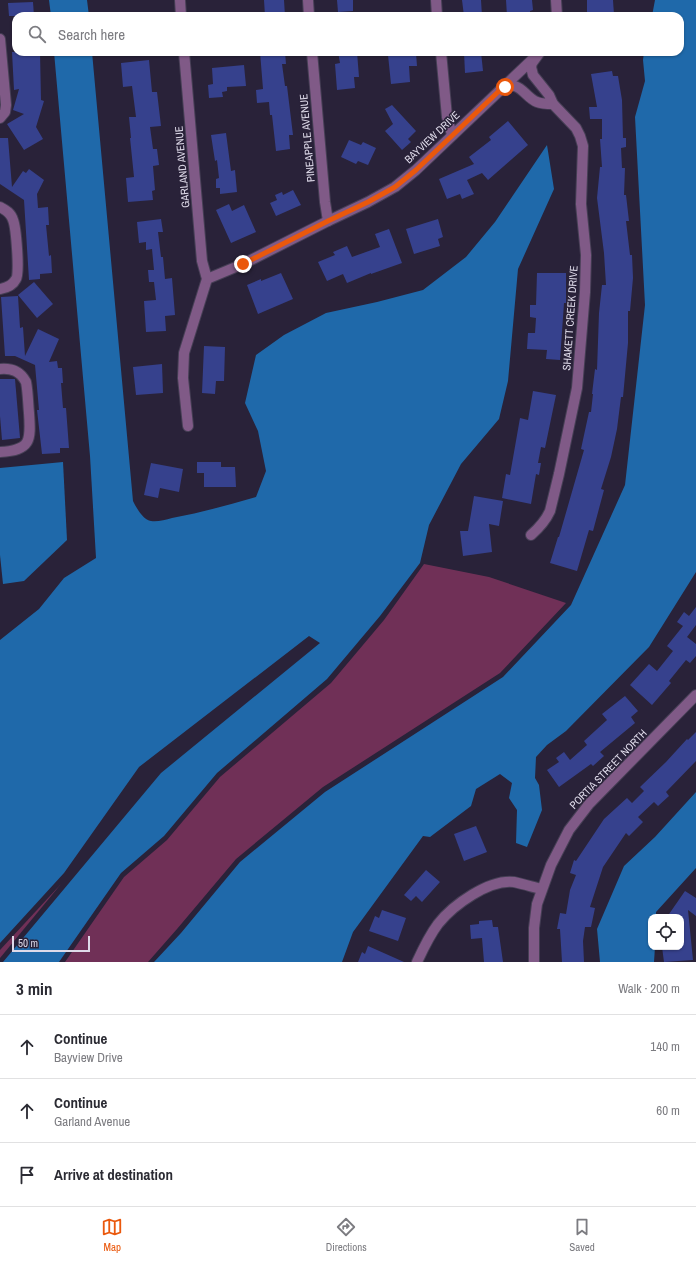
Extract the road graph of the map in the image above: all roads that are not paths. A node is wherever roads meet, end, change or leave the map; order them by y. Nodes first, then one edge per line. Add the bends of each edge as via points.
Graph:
1 (180, 0) edge
2 (308, 0) edge
3 (436, 0) edge
4 (556, 0) edge
5 (181, 12) edge
6 (309, 12) edge
7 (437, 12) edge
8 (557, 12) edge
9 (0, 39) edge
10 (184, 56) edge
11 (312, 56) edge
12 (441, 56) edge
13 (536, 56) edge
14 (537, 56) edge
15 (499, 91) junction
16 (552, 104) junction
17 (0, 118) edge
18 (452, 135) junction
19 (4, 209) edge
20 (328, 221) junction
21 (207, 279) junction
22 (0, 288) edge
23 (0, 369) edge
24 (188, 426) dead end
25 (0, 452) edge
26 (531, 535) dead end
27 (696, 695) edge
28 (541, 889) junction
29 (417, 962) edge
30 (534, 962) edge

1 - 5 street
2 - 6 street
3 - 7 street
4 - 8 street
9 - 17 street via 6,105 5,112
10 - 21 street, GARLAND AVENUE via 202,261
11 - 20 street, PINEAPPLE AVENUE
12 - 18 street via 447,117
13 - 15 street, BAYVIEW DRIVE
14 - 16 street via 532,63 533,75 549,95
15 - 16 street via 505,87 516,86 537,102
15 - 18 street, BAYVIEW DRIVE
16 - 26 street, SHAKETT CREEK DRIVE via 576,128 583,146 581,199 586,255 585,292 577,388 553,503 547,518
18 - 20 street, BAYVIEW DRIVE via 395,187
19 - 22 street via 13,219 18,267 16,279 9,286
20 - 21 street via 243,264
21 - 24 street via 184,353 183,378
23 - 25 street via 14,370 21,374 26,385 30,430 26,444 18,449
27 - 28 street, PORTIA STREET NORTH via 579,816 559,847
28 - 29 street via 513,882 491,886 476,893 437,925
28 - 30 street, PORTIA STREET NORTH via 534,928

